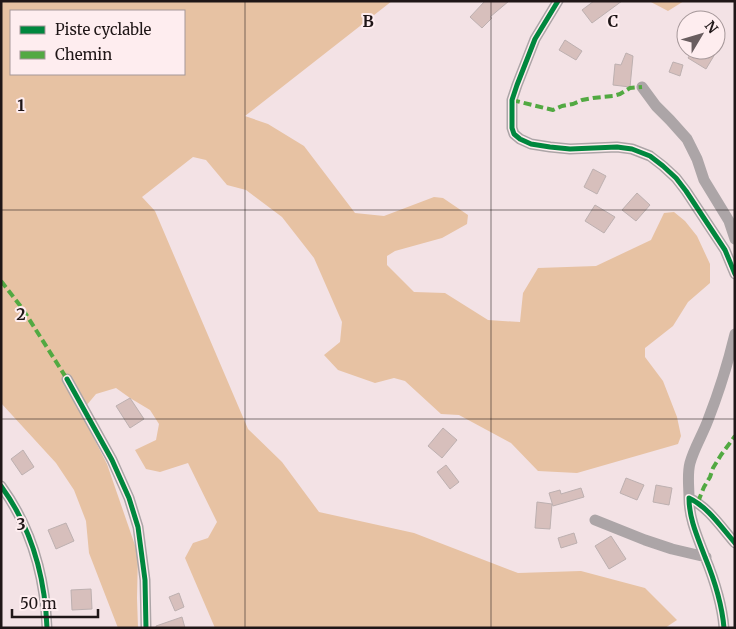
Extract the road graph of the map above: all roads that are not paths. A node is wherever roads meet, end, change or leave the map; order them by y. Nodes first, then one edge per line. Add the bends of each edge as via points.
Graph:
1 (558, 1) edge
2 (642, 87) dead end
3 (735, 239) edge
4 (735, 274) edge
5 (735, 334) edge
6 (68, 379) dead end
7 (1, 486) edge
8 (689, 498) junction
9 (595, 520) dead end
10 (735, 542) edge
11 (706, 558) junction
12 (47, 628) edge
13 (146, 628) edge
14 (724, 628) edge

1 - 4 street via 535,39 516,85 512,100 514,134 531,144 570,149 617,147 650,156 664,166 686,191 725,250
2 - 3 street via 687,139
5 - 8 street via 717,397 690,462
6 - 13 street via 129,498 138,527 145,580
7 - 12 street via 18,511 32,544 45,595
8 - 10 street via 704,507
8 - 11 street via 689,511
9 - 11 street via 645,540
11 - 14 street via 716,585

